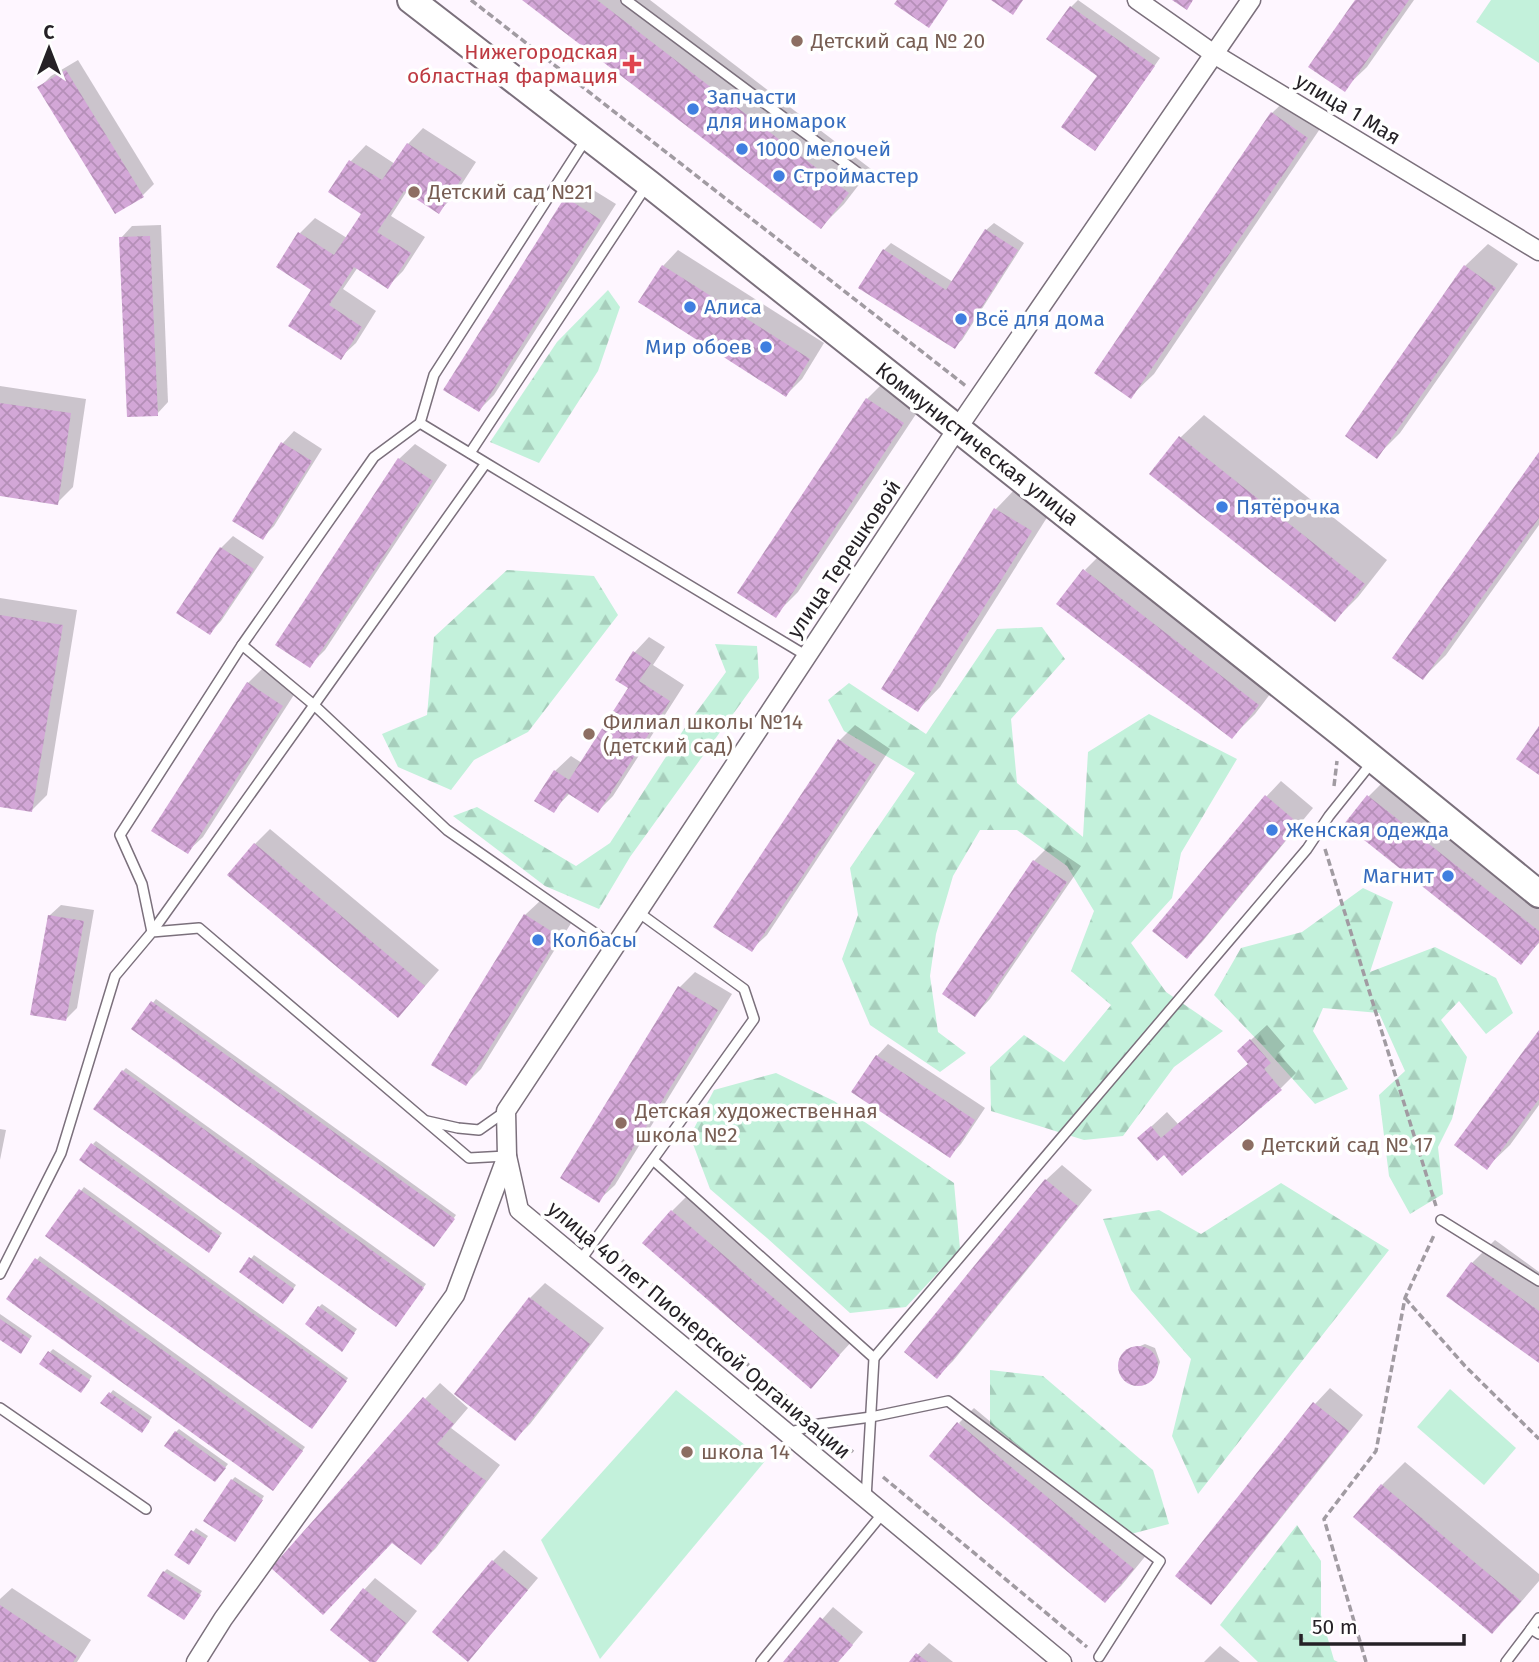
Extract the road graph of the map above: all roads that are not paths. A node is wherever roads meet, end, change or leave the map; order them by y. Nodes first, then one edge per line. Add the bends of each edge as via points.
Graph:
1 (626, 0) edge
2 (1137, 0) edge
3 (1251, 0) edge
4 (418, 2) edge
5 (1214, 54) junction
6 (587, 136) junction
7 (857, 172) dead end
8 (648, 183) junction
9 (1539, 250) edge
10 (420, 423) junction
11 (957, 429) junction
12 (470, 453) junction
13 (486, 463) junction
14 (242, 645) junction
15 (807, 656) junction
16 (314, 705) junction
17 (1374, 760) junction
18 (1539, 894) edge
19 (638, 912) junction
20 (152, 932) junction
21 (615, 947) junction
22 (506, 1111) junction
23 (425, 1121) junction
24 (507, 1156) junction
25 (653, 1160) junction
26 (1441, 1220) road end
27 (580, 1261) junction
28 (0, 1274) edge
29 (1539, 1281) edge
30 (874, 1358) junction
31 (0, 1408) edge
32 (871, 1417) junction
33 (788, 1433) junction
34 (866, 1499) junction
35 (146, 1509) dead end
36 (883, 1513) junction
37 (1539, 1618) edge
38 (1535, 1631) edge
39 (1099, 1657) road end
40 (195, 1662) edge
41 (761, 1662) edge
42 (1062, 1662) edge
43 (1506, 1662) edge

1 - 7 lane
2 - 5 street, улица 1 Мая
3 - 5 street, улица Терешковой
4 - 6 street, Коммунистическая улица
5 - 9 street, улица 1 Мая
5 - 11 street, улица Терешковой
6 - 8 street, Коммунистическая улица
6 - 10 lane via 434,375
8 - 11 street, Коммунистическая улица
8 - 12 lane
10 - 12 lane
10 - 14 lane via 374,457
11 - 15 street, улица Терешковой
11 - 17 street, Коммунистическая улица
12 - 13 lane
13 - 15 lane
13 - 16 lane
14 - 16 lane
14 - 20 lane via 120,835 142,884
15 - 19 street, улица Терешковой
16 - 20 lane
16 - 21 lane via 447,830
17 - 18 street, Коммунистическая улица
17 - 30 lane via 1307,849
19 - 21 street, улица Терешковой
19 - 25 lane via 744,989 754,1019
20 - 23 lane via 199,928
20 - 28 lane via 115,976 61,1153
21 - 22 street, улица Терешковой
22 - 23 lane via 479,1130
22 - 24 street
23 - 24 lane via 469,1158
24 - 27 street, улица 40 лет Пионерской Организации via 519,1210
24 - 40 street via 455,1295
25 - 27 lane
25 - 30 lane
26 - 29 lane
27 - 33 street, улица 40 лет Пионерской Организации
30 - 32 lane
31 - 35 lane
32 - 33 lane
32 - 34 lane
32 - 39 lane via 948,1401 1160,1561
33 - 34 street, улица 40 лет Пионерской Организации
34 - 36 street, улица 40 лет Пионерской Организации
36 - 41 lane
36 - 42 street, улица 40 лет Пионерской Организации
37 - 38 lane
38 - 43 lane

